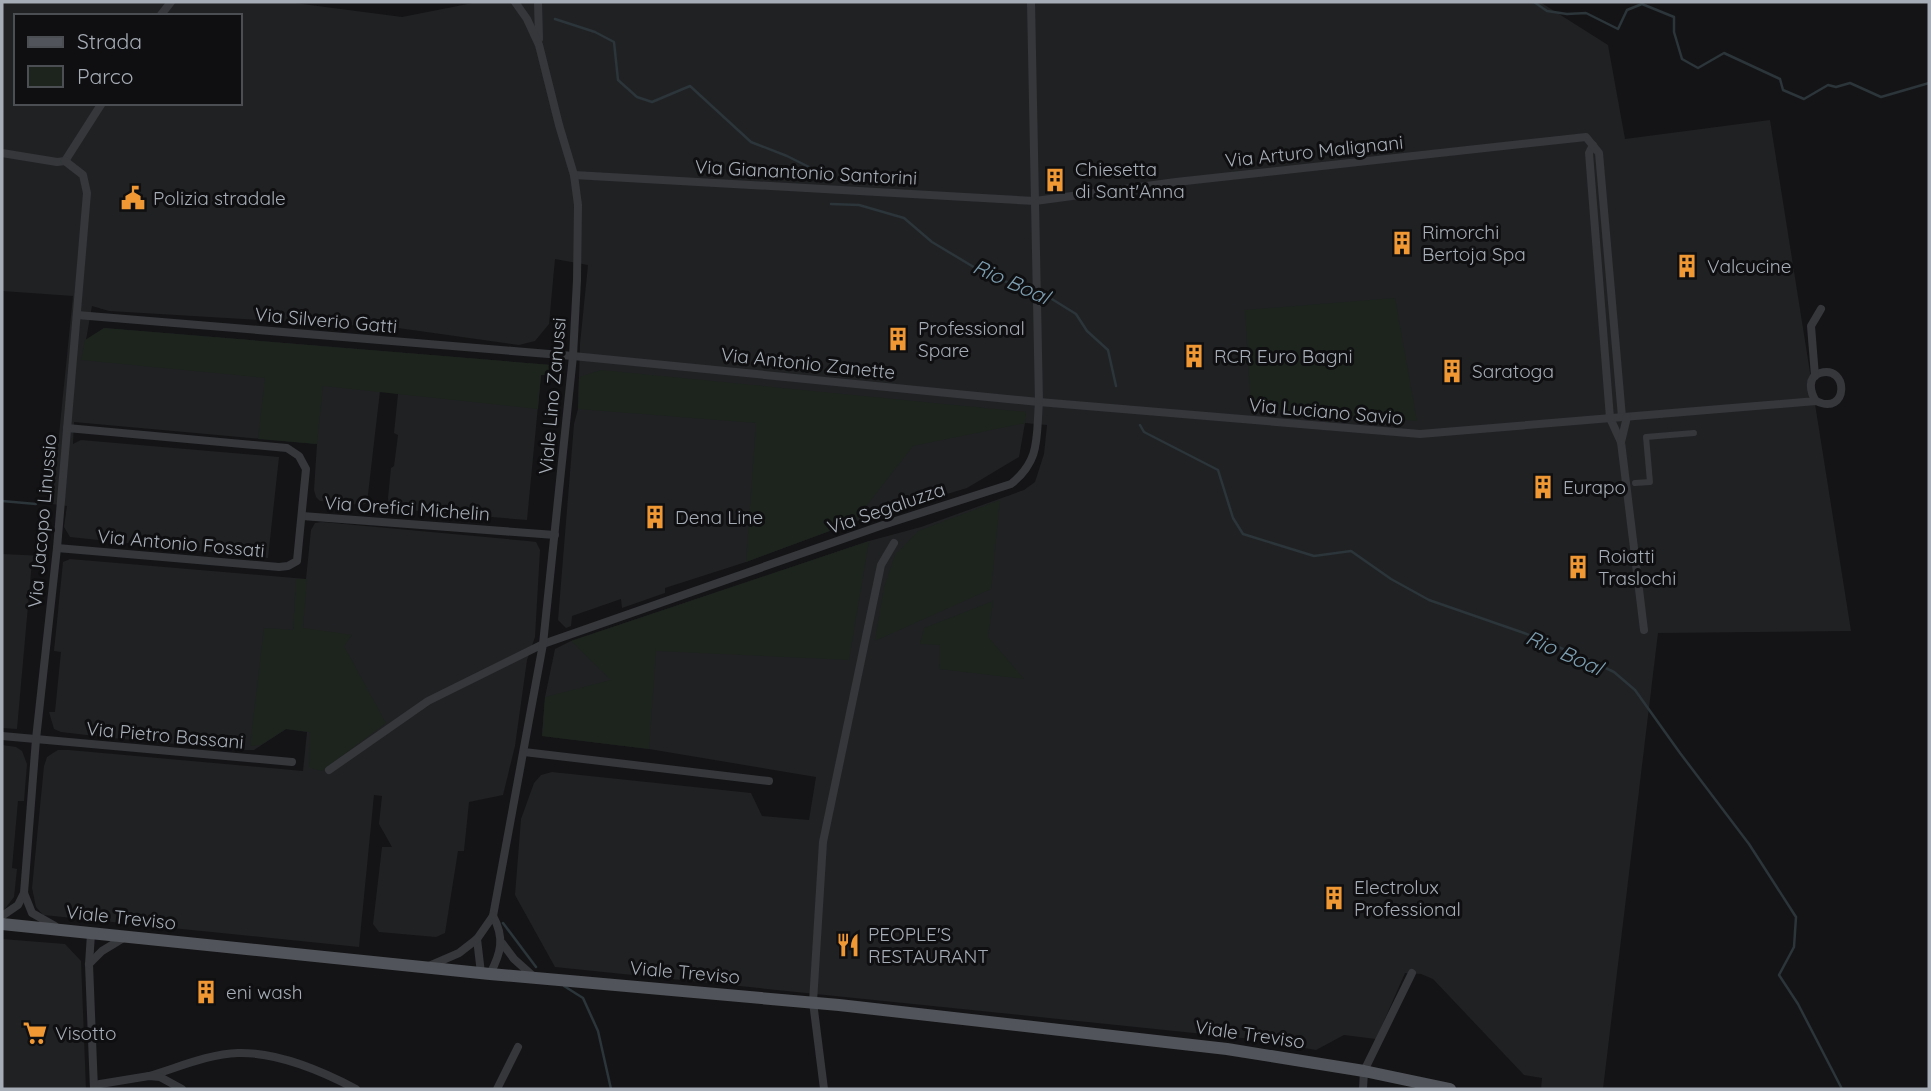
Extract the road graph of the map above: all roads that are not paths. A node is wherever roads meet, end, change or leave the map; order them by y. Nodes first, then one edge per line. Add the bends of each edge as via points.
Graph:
1 (515, 2) edge
2 (538, 2) edge
3 (1031, 2) edge
4 (539, 45) junction
5 (101, 105) edge
6 (1593, 145) junction
7 (2, 153) edge
8 (65, 161) junction
9 (574, 175) junction
10 (1035, 201) junction
11 (1821, 309) dead end
12 (77, 315) junction
13 (573, 356) junction
14 (1815, 376) junction
15 (1813, 397) junction
16 (1039, 402) junction
17 (1625, 417) junction
18 (1610, 418) junction
19 (67, 428) junction
20 (1694, 433) dead end
21 (1621, 442) junction
22 (1635, 483) dead end
23 (302, 516) junction
24 (555, 535) junction
25 (894, 543) dead end
26 (57, 548) junction
27 (1644, 630) dead end
28 (543, 644) junction
29 (2, 736) edge
30 (36, 739) junction
31 (524, 752) junction
32 (292, 762) dead end
33 (329, 770) dead end
34 (769, 781) dead end
35 (24, 893) junction
36 (19, 905) junction
37 (29, 909) junction
38 (2, 916) edge
39 (493, 916) junction
40 (2, 924) edge
41 (21, 926) junction
42 (65, 931) junction
43 (91, 934) junction
44 (125, 937) junction
45 (477, 939) junction
46 (502, 943) junction
47 (89, 964) junction
48 (425, 968) junction
49 (1412, 973) dead end
50 (485, 974) junction
51 (536, 978) junction
52 (813, 1002) junction
53 (518, 1046) dead end
54 (1364, 1071) junction
55 (149, 1076) junction
56 (94, 1087) edge
57 (182, 1089) edge
58 (356, 1089) edge
59 (497, 1089) edge
60 (824, 1089) edge
61 (1363, 1089) edge
62 (1450, 1089) edge

1 - 4 street, Viale Lino Zanussi
2 - 4 street, Viale Lino Zanussi
3 - 10 street, Via Segaluzza
4 - 9 street, Viale Lino Zanussi
5 - 8 street
6 - 10 street, Via Arturo Malignani via 1586,137
6 - 17 street via 1598,153
6 - 18 street via 1589,153
7 - 8 street
8 - 12 street, Via Jacopo Linussio via 83,175 87,193
9 - 10 street, Via Gianantonio Santorini
9 - 13 street, Viale Lino Zanussi via 578,270
10 - 16 street, Via Segaluzza
11 - 14 street via 1811,326
12 - 13 street, Via Silverio Gatti
12 - 19 street, Via Jacopo Linussio
13 - 16 street, Via Antonio Zanette
13 - 24 street, Viale Lino Zanussi
14 - 15 street
14 - 15 street, Via Luciano Savio via 1831,372 1842,384 1842,391 1832,403 1822,404
15 - 17 street, Via Luciano Savio
16 - 18 street, Via Luciano Savio via 1420,434
16 - 28 street, Via Segaluzza via 1035,455 1011,484
17 - 18 street, Via Luciano Savio
17 - 21 street
18 - 21 street
19 - 23 street, Via Orefici Michelin via 287,448 299,456 306,470
19 - 26 street, Via Jacopo Linussio
20 - 22 street via 1646,437 1650,482
21 - 27 street
23 - 24 street, Via Orefici Michelin
23 - 26 street, Via Antonio Fossati via 297,561 288,566
24 - 28 street, Viale Lino Zanussi
25 - 52 street via 881,565 823,842
26 - 30 street, Via Jacopo Linussio
28 - 31 street, Viale Lino Zanussi
28 - 33 street, Via Segaluzza via 428,701
29 - 30 street, Via Pietro Bassani
30 - 32 street, Via Pietro Bassani
30 - 35 street, Via Jacopo Linussio
31 - 34 street
31 - 39 street, Viale Lino Zanussi
35 - 36 street
35 - 37 street
36 - 38 street
36 - 41 street
37 - 41 street
37 - 42 street
39 - 45 street, Viale Lino Zanussi
39 - 46 street, Viale Lino Zanussi
40 - 41 main road, Viale Treviso
41 - 42 main road, Viale Treviso
42 - 43 main road, Viale Treviso
43 - 44 main road, Viale Treviso
43 - 47 street
44 - 47 street
44 - 48 main road, Viale Treviso
45 - 48 street, Viale Lino Zanussi
45 - 50 street
46 - 50 street via 498,958
46 - 51 street, Viale Lino Zanussi
47 - 56 street
48 - 50 main road, Viale Treviso
49 - 54 street
50 - 51 main road, Viale Treviso
51 - 52 main road, Viale Treviso
52 - 54 main road, Viale Treviso via 1227,1048
52 - 60 street
53 - 59 street
54 - 61 street
54 - 62 main road, Viale Treviso
55 - 56 street
55 - 57 street
55 - 58 street via 237,1053 262,1055 328,1075

